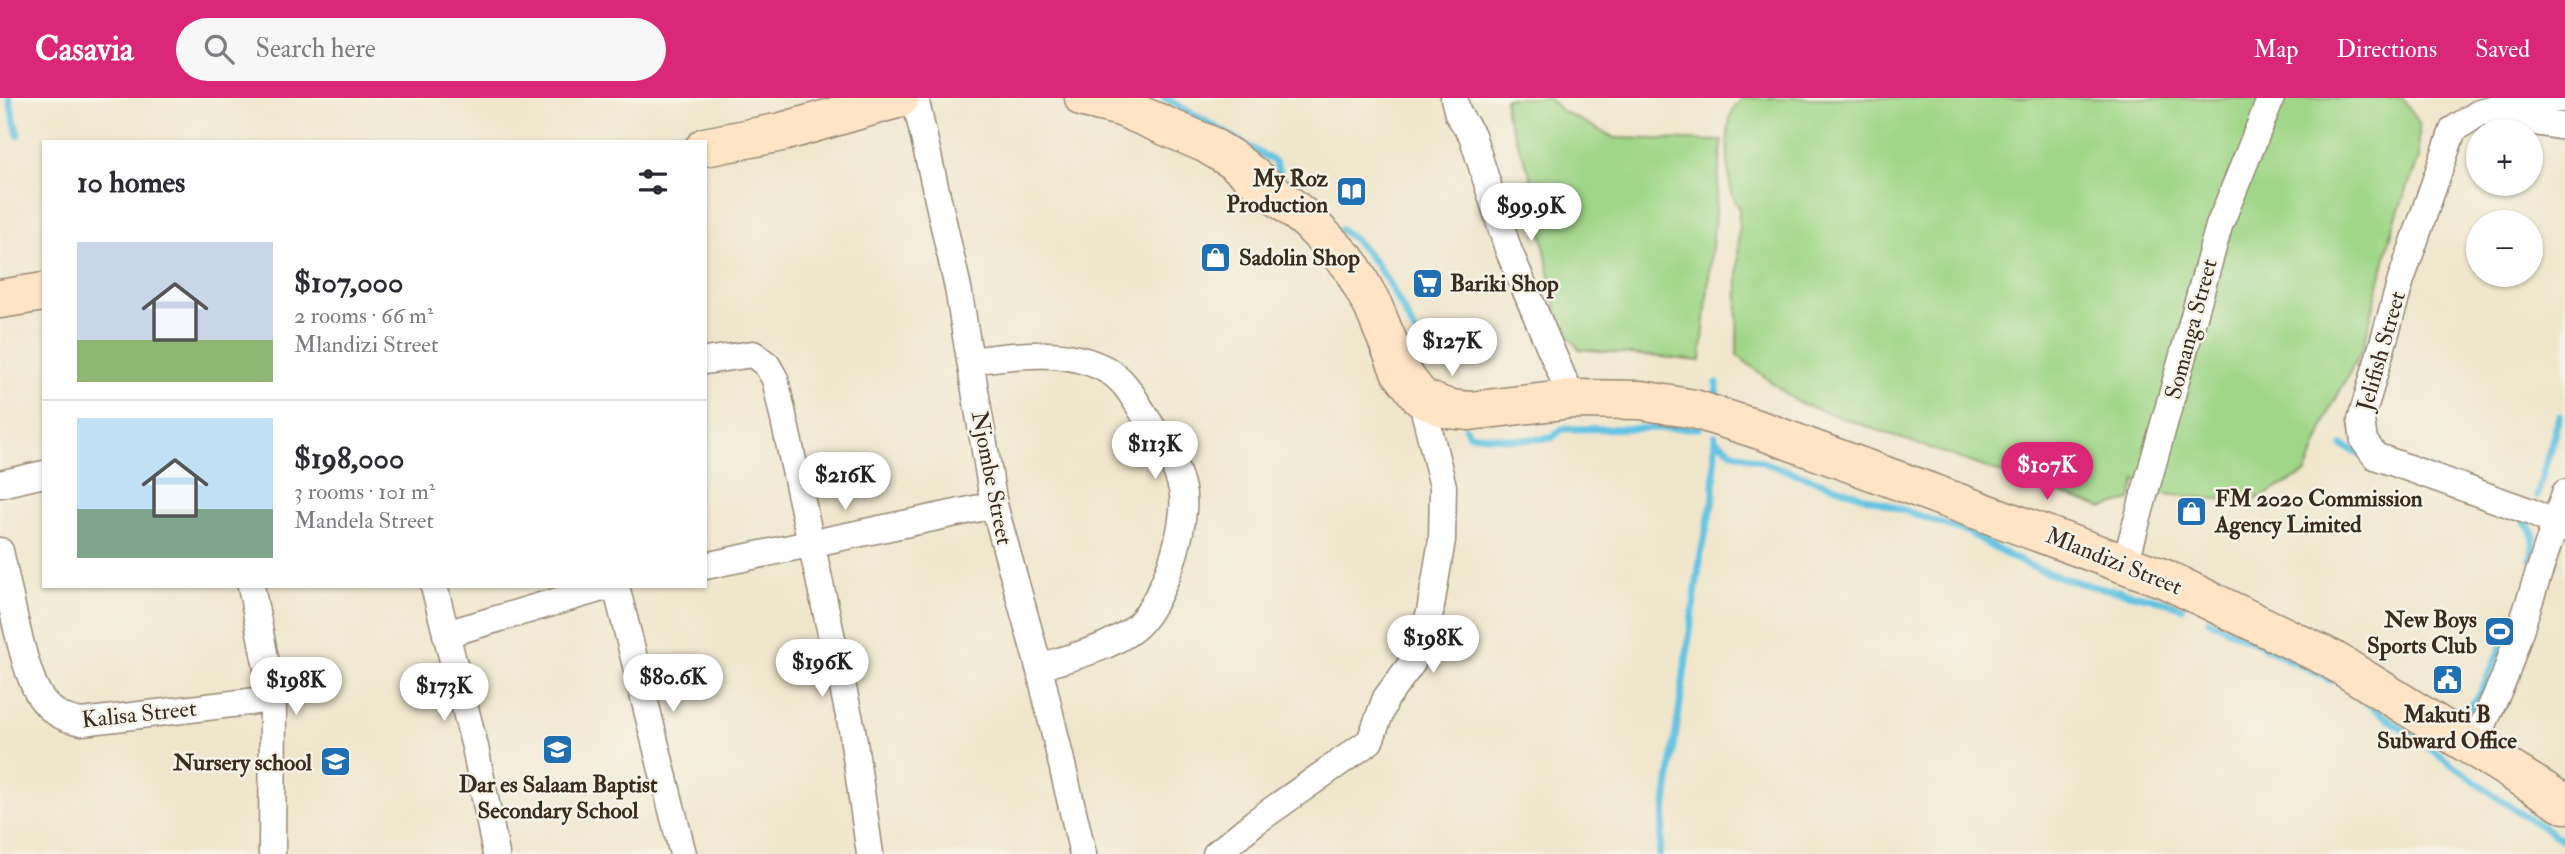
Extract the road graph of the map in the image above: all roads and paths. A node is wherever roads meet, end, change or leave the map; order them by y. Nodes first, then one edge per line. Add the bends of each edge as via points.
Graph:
1 (900, 98) edge
2 (915, 98) edge
3 (1084, 98) edge
4 (1454, 98) edge
5 (2271, 98) edge
6 (2565, 99) edge
7 (2479, 113) junction
8 (2565, 127) edge
9 (707, 147) edge
10 (42, 292) edge
11 (0, 299) edge
12 (707, 361) edge
13 (971, 361) junction
14 (1421, 398) junction
15 (1572, 399) junction
16 (42, 474) edge
17 (0, 484) edge
18 (2565, 493) edge
19 (994, 505) junction
20 (2561, 526) edge
21 (813, 543) junction
22 (0, 551) edge
23 (2124, 564) junction
24 (707, 566) edge
25 (251, 588) edge
26 (434, 588) edge
27 (602, 588) edge
28 (616, 588) edge
29 (446, 634) junction
30 (1039, 667) junction
31 (273, 699) junction
32 (2473, 747) junction
33 (2565, 804) edge
34 (272, 854) edge
35 (496, 854) edge
36 (683, 854) edge
37 (870, 854) edge
38 (1083, 854) edge
39 (1216, 854) edge

1 - 9 street via 782,132
2 - 13 street, Njombe Street
3 - 14 street via 1121,107 1206,144 1308,221 1350,264 1400,371
4 - 15 street via 1472,135 1508,249
5 - 23 street, Somanga Street via 2219,226
6 - 7 street, Jelifish Street via 2538,99
7 - 8 street
7 - 20 street, Jelifish Street via 2453,130 2401,280 2361,420 2364,441 2375,456
10 - 11 street
12 - 21 street via 753,354 767,365 775,379
13 - 19 street, Njombe Street
13 - 30 street via 1025,354 1072,357 1107,370 1130,389 1170,452 1183,492 1181,524 1165,584 1135,629 1101,647
14 - 15 street, Mlandizi Street via 1470,411
14 - 39 street via 1443,486 1442,540 1430,612 1412,663 1386,698 1370,741
15 - 23 street, Mlandizi Street via 1642,400 1701,411
16 - 17 street
18 - 20 street
19 - 21 street
19 - 30 street, Njombe Street
20 - 32 street
21 - 24 street
21 - 37 street via 852,729
22 - 31 street, Kalisa Street via 29,671 40,697 65,719 82,722
23 - 32 street, Mlandizi Street via 2331,659
25 - 31 street
26 - 29 street
27 - 29 street
28 - 36 street
29 - 35 street
30 - 38 street, Njombe Street
31 - 34 street
32 - 33 street, Mlandizi Street

